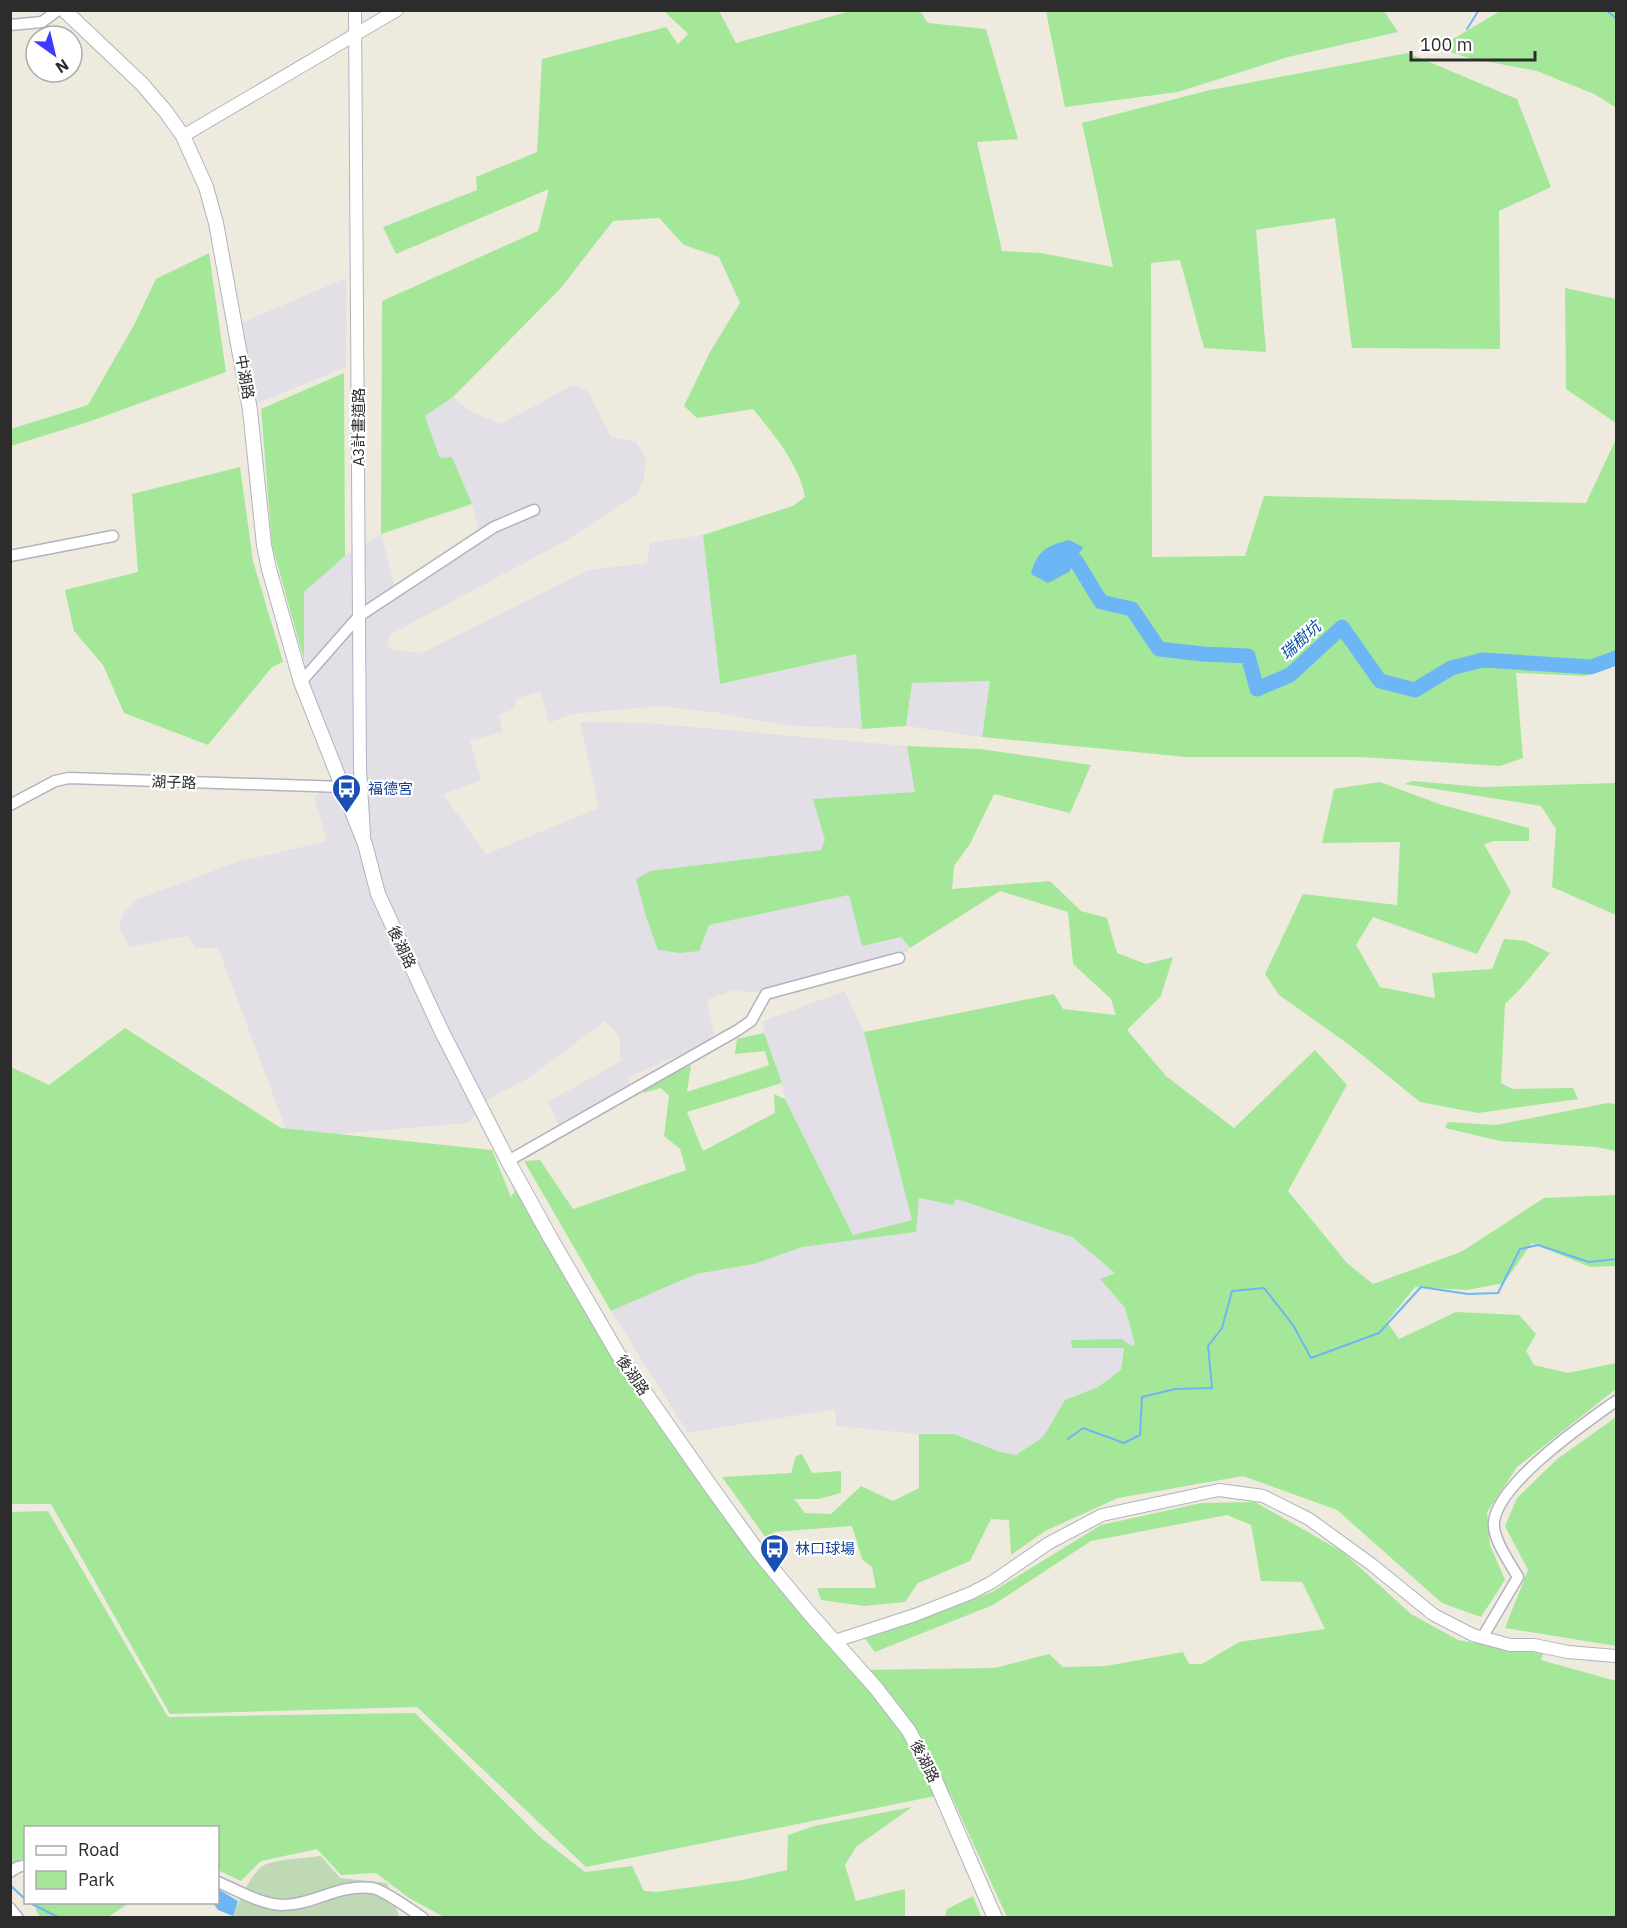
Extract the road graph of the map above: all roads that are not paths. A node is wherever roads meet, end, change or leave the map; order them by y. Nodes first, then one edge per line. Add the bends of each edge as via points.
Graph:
1 (58, 10) edge
2 (64, 10) edge
3 (355, 10) edge
4 (397, 10) edge
5 (10, 25) edge
6 (355, 35) junction
7 (183, 136) junction
8 (534, 510) dead end
9 (113, 536) dead end
10 (10, 556) edge
11 (359, 616) junction
12 (301, 682) junction
13 (343, 787) junction
14 (10, 805) edge
15 (365, 844) junction
16 (899, 958) dead end
17 (508, 1161) junction
18 (1617, 1401) edge
19 (1482, 1638) junction
20 (835, 1641) junction
21 (1617, 1656) edge
22 (24, 1866) edge
23 (10, 1872) edge
24 (219, 1882) edge
25 (10, 1908) edge
26 (18, 1917) edge
27 (423, 1917) edge
28 (995, 1917) edge

1 - 5 street via 42,22
2 - 7 main road, 中湖路 via 142,84
3 - 6 street, A3計畫道路
4 - 6 street
6 - 7 street
6 - 11 street, A3計畫道路
7 - 12 main road, 中湖路 via 206,187 216,223 250,410 264,545
8 - 11 street via 494,526
9 - 10 street
11 - 12 street
11 - 15 street, A3計畫道路 via 360,770
12 - 13 main road, 中湖路
13 - 14 street, 湖子路 via 69,778
13 - 15 main road, 後湖路
15 - 17 main road, 後湖路 via 390,922
16 - 17 street via 766,994 751,1021 738,1030
17 - 20 main road, 後湖路 via 584,1297 644,1391 756,1549
18 - 19 street via 1527,1472 1497,1509 1493,1524 1518,1577
19 - 20 street via 1434,1615 1309,1519 1263,1496 1220,1490 1102,1515 1049,1543 971,1593
19 - 21 street via 1510,1645
20 - 28 main road, 後湖路 via 894,1710 918,1747
22 - 23 street
24 - 27 street via 281,1905 342,1889 374,1888
25 - 26 street

